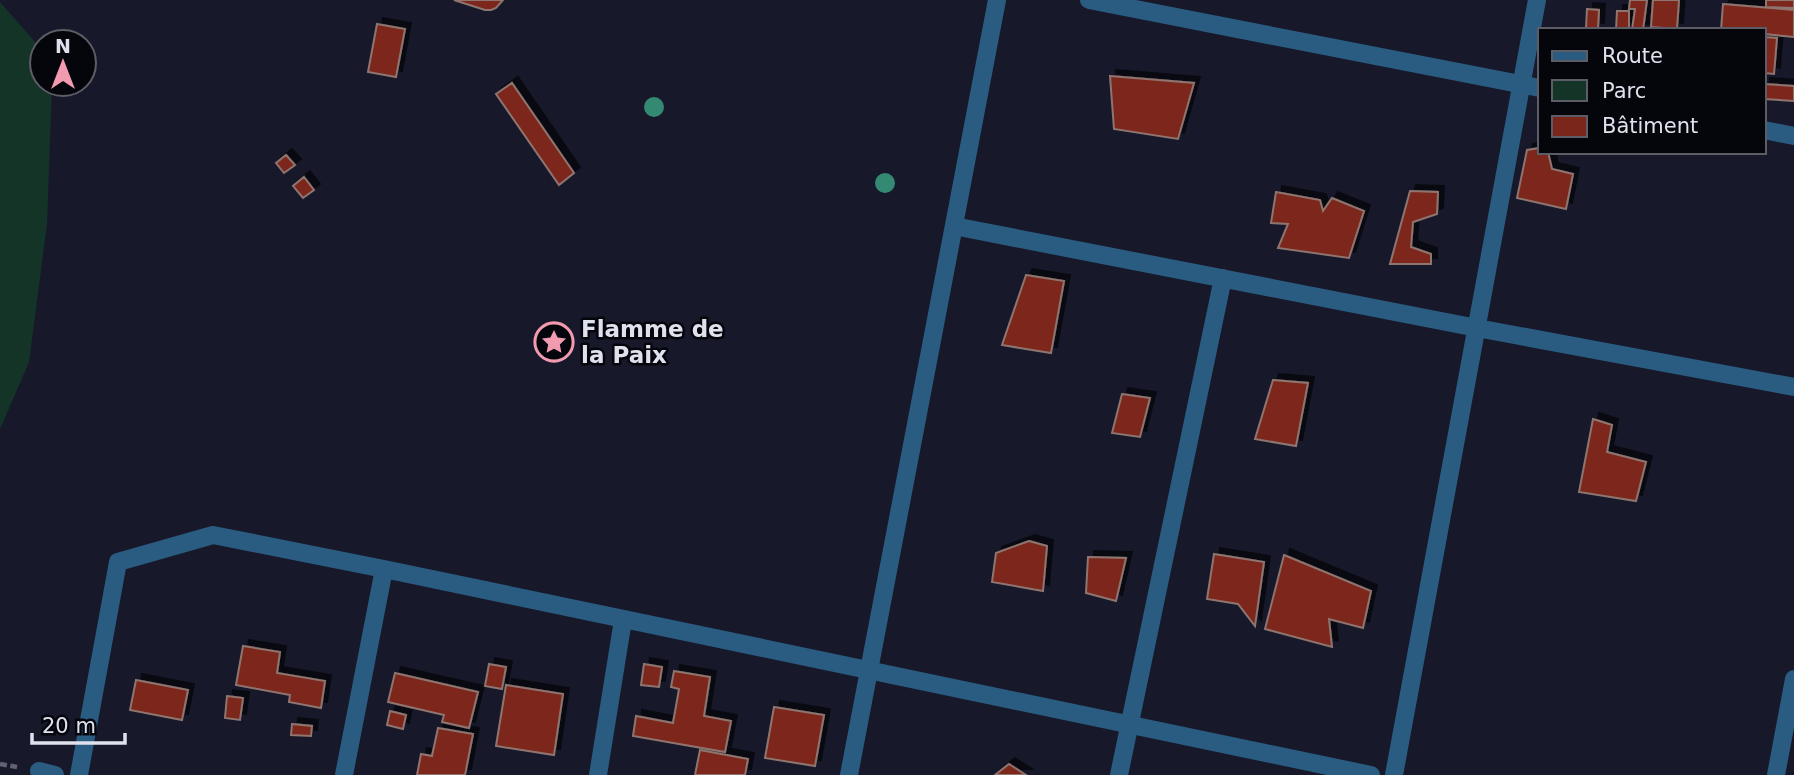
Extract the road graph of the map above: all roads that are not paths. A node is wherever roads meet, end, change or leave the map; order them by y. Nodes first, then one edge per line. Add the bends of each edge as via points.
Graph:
1 (997, 0) edge
2 (1089, 0) edge
3 (1537, 0) edge
4 (1522, 84) junction
5 (1538, 88) edge
6 (1766, 130) edge
7 (1794, 136) edge
8 (954, 226) junction
9 (1223, 278) junction
10 (1477, 328) junction
11 (1794, 387) edge
12 (384, 569) junction
13 (623, 620) junction
14 (869, 671) junction
15 (1794, 679) edge
16 (1129, 725) junction
17 (79, 775) edge
18 (344, 775) edge
19 (598, 775) edge
20 (849, 775) edge
21 (1119, 775) edge
22 (1371, 775) edge
23 (1394, 775) edge
24 (1776, 775) edge

1 - 8 street
2 - 4 street
3 - 4 street
4 - 5 street
4 - 10 street
6 - 7 street
8 - 9 street
8 - 14 street
9 - 10 street
9 - 16 street
10 - 11 street
10 - 23 street
12 - 13 street
12 - 17 street via 213,535 118,562
12 - 18 street
13 - 14 street
13 - 19 street
14 - 16 street
14 - 20 street
15 - 24 street
16 - 21 street
16 - 22 street

